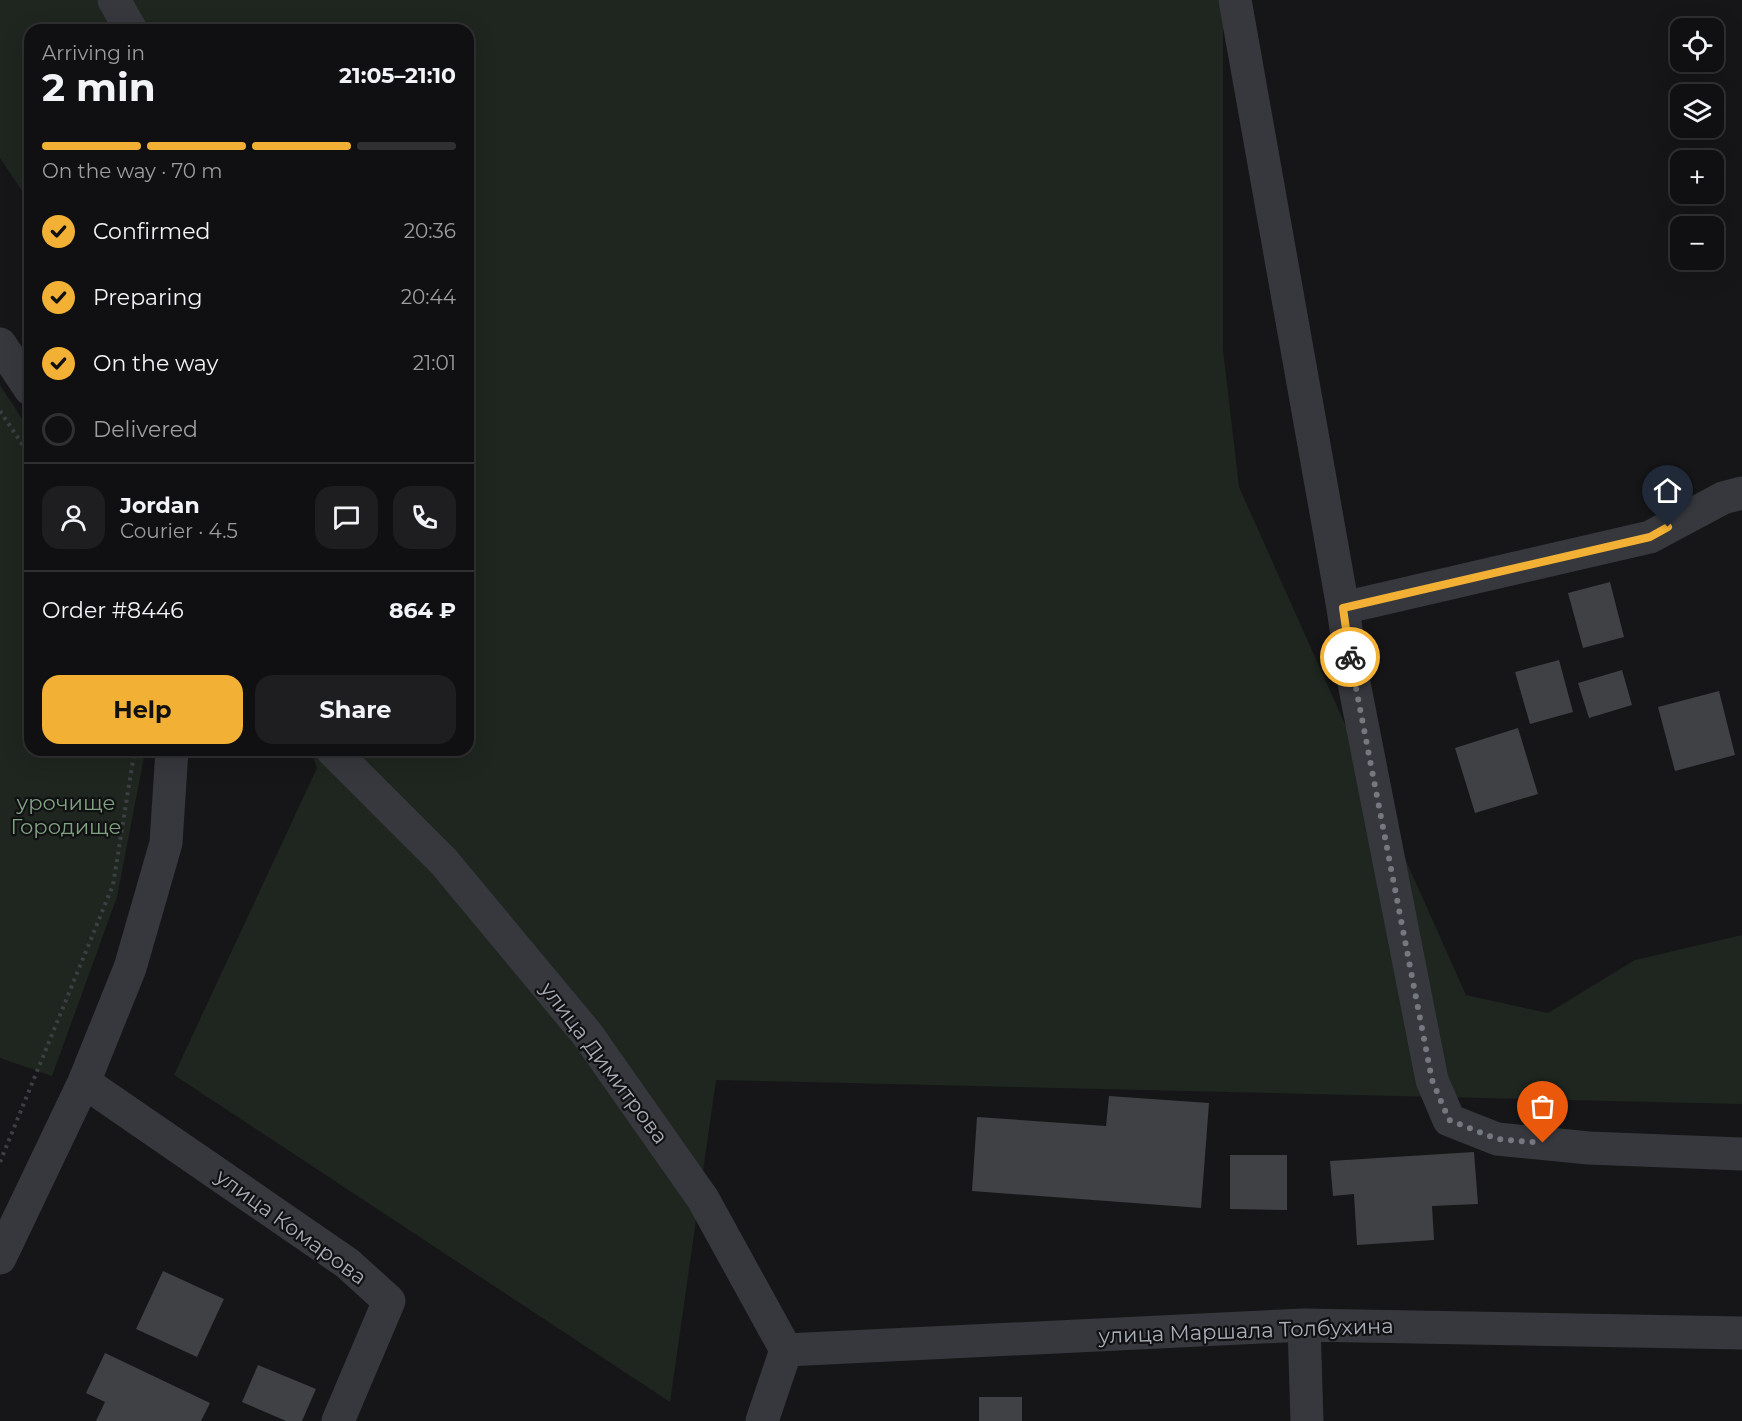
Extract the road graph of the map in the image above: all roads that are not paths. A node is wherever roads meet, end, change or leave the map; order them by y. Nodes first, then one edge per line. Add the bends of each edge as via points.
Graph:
1 (114, 0) edge
2 (1235, 0) edge
3 (128, 24) edge
4 (0, 344) edge
5 (24, 380) edge
6 (1742, 493) edge
7 (1343, 608) junction
8 (172, 756) edge
9 (338, 756) edge
10 (84, 1082) junction
11 (1742, 1154) edge
12 (0, 1258) edge
13 (1304, 1325) junction
14 (1742, 1333) edge
15 (786, 1350) junction
16 (339, 1421) edge
17 (762, 1421) edge
18 (1307, 1421) edge

1 - 3 street
2 - 7 street
4 - 5 street
6 - 7 street via 1723,498 1650,537
7 - 11 street via 1353,678 1432,1080 1449,1120 1497,1139 1589,1148
8 - 10 street via 166,843 130,968
9 - 15 street, улица Димитрова via 444,862 587,1034 703,1199
10 - 12 street
10 - 16 street, улица Комарова via 347,1263 389,1301
13 - 14 street, улица Маршала Толбухина
13 - 15 street, улица Маршала Толбухина
13 - 18 street
15 - 17 street

